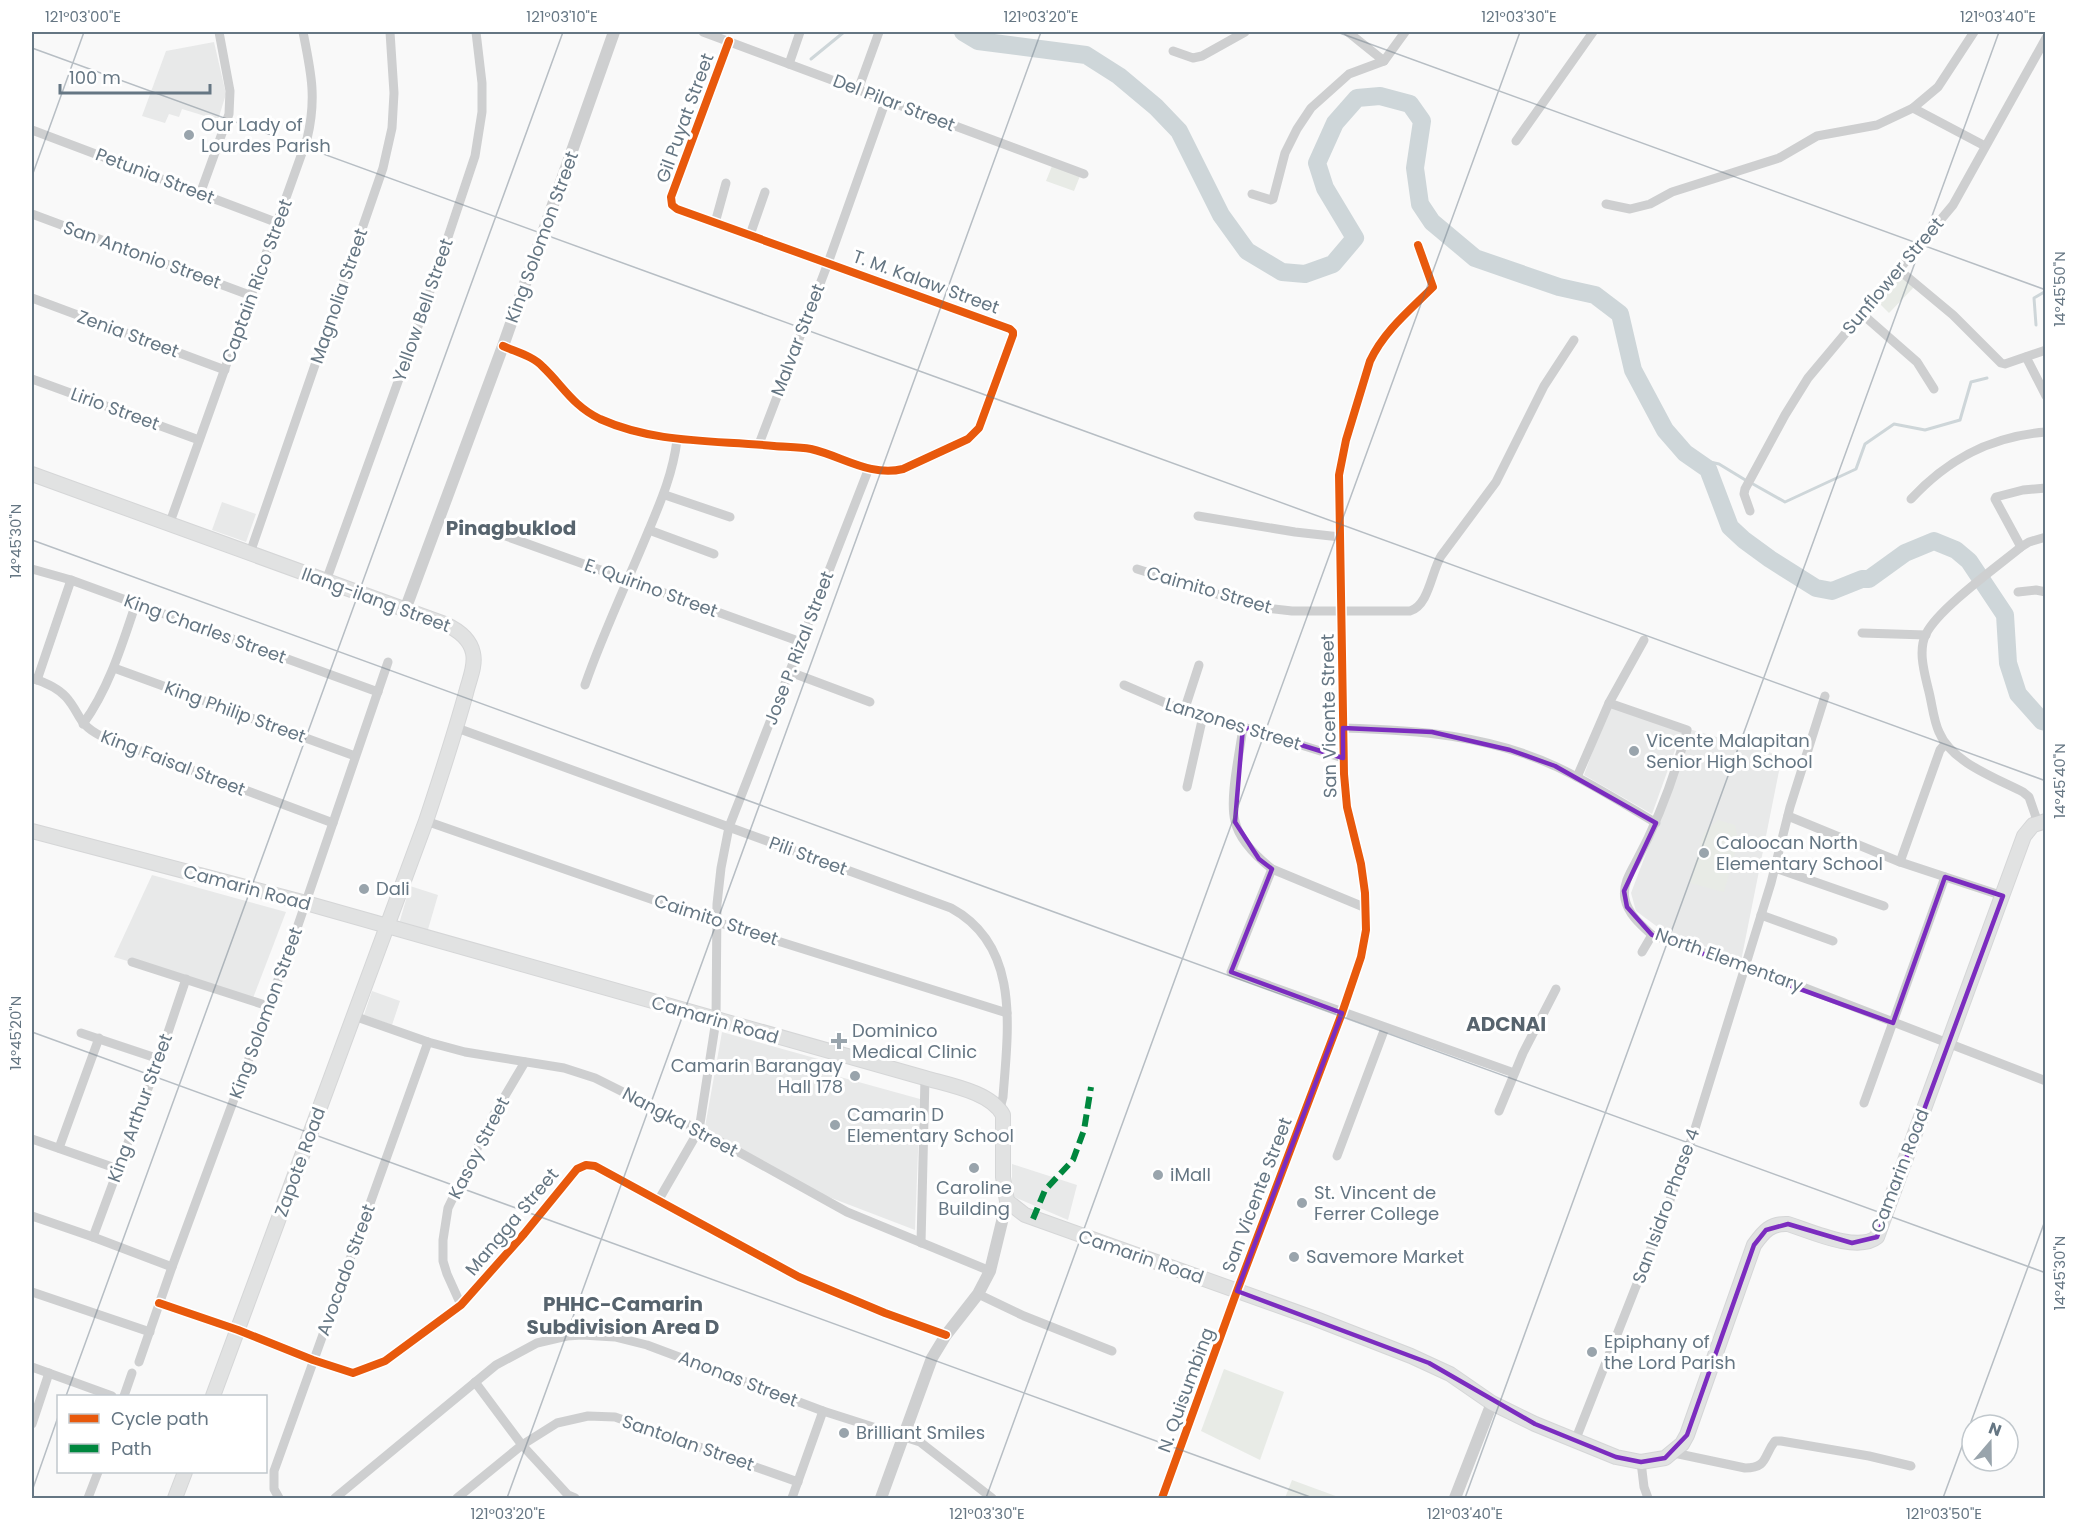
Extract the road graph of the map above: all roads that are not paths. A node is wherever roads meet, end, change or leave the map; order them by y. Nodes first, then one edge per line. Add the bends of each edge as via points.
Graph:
1 (219, 32) edge
2 (305, 32) edge
3 (390, 32) edge
4 (476, 32) edge
5 (614, 32) edge
6 (703, 32) edge
7 (800, 32) edge
8 (879, 32) edge
9 (1244, 32) edge
10 (1348, 32) edge
11 (1406, 32) edge
12 (1593, 32) edge
13 (1974, 32) edge
14 (2046, 38) edge
15 (729, 41) junction
16 (1173, 51) dead end
17 (1384, 62) junction
18 (789, 64) junction
19 (858, 90) junction
20 (886, 100) junction
21 (1913, 108) junction
22 (32, 130) edge
23 (1516, 141) dead end
24 (1985, 146) junction
25 (1084, 174) dead end
26 (726, 183) dead end
27 (765, 192) dead end
28 (200, 194) junction
29 (1252, 195) dead end
30 (1606, 204) dead end
31 (672, 205) joint
32 (32, 214) edge
33 (278, 223) junction
34 (715, 223) junction
35 (750, 235) junction
36 (1418, 245) dead end
37 (828, 263) junction
38 (1899, 270) junction
39 (252, 296) junction
40 (32, 298) edge
41 (1861, 313) junction
42 (1574, 340) dead end
43 (503, 346) junction
44 (2046, 350) edge
45 (2026, 357) junction
46 (225, 370) junction
47 (32, 378) edge
48 (1934, 390) dead end
49 (2046, 396) edge
50 (2046, 432) edge
51 (200, 440) junction
52 (677, 440) junction
53 (759, 444) junction
54 (869, 468) junction
55 (32, 474) edge
56 (2046, 488) edge
57 (665, 495) junction
58 (1911, 499) dead end
59 (1750, 512) dead end
60 (1198, 516) dead end
61 (730, 517) dead end
62 (169, 525) junction
63 (649, 531) junction
64 (500, 534) dead end
65 (1340, 537) junction
66 (2046, 537) edge
67 (2021, 548) junction
68 (250, 554) junction
69 (714, 554) dead end
70 (32, 569) edge
71 (1137, 569) dead end
72 (71, 580) junction
73 (629, 580) junction
74 (326, 581) junction
75 (2018, 592) dead end
76 (2046, 592) edge
77 (136, 603) junction
78 (405, 610) junction
79 (1342, 611) junction
80 (1862, 633) dead end
81 (1926, 635) junction
82 (1644, 640) dead end
83 (801, 642) junction
84 (388, 662) dead end
85 (1199, 665) dead end
86 (114, 668) junction
87 (790, 672) junction
88 (34, 679) edge
89 (585, 685) dead end
90 (1124, 686) dead end
91 (378, 692) junction
92 (1825, 696) dead end
93 (870, 702) dead end
94 (1609, 703) junction
95 (1184, 711) junction
96 (1203, 716) junction
97 (83, 724) junction
98 (1243, 727) junction
99 (457, 728) junction
100 (1343, 728) junction
101 (1945, 744) junction
102 (355, 756) junction
103 (1343, 758) junction
104 (1577, 777) junction
105 (1187, 787) dead end
106 (1788, 816) junction
107 (426, 821) junction
108 (2042, 822) edge
109 (333, 823) junction
110 (1656, 823) junction
111 (729, 827) junction
112 (32, 831) edge
113 (1900, 862) junction
114 (1775, 868) junction
115 (1272, 869) junction
116 (1945, 877) junction
117 (2002, 896) junction
118 (306, 903) junction
119 (1884, 906) dead end
120 (1366, 909) junction
121 (1761, 915) junction
122 (717, 922) junction
123 (387, 927) junction
124 (1652, 935) junction
125 (1833, 941) dead end
126 (1642, 952) dead end
127 (132, 962) dead end
128 (1744, 968) junction
129 (186, 979) junction
130 (1556, 989) dead end
131 (268, 1006) junction
132 (1007, 1013) junction
133 (1342, 1013) junction
134 (354, 1016) junction
135 (716, 1020) junction
136 (1893, 1023) junction
137 (1385, 1028) junction
138 (81, 1033) dead end
139 (99, 1038) junction
140 (428, 1042) junction
141 (1948, 1044) junction
142 (159, 1059) junction
143 (525, 1062) junction
144 (1514, 1073) junction
145 (925, 1078) junction
146 (2046, 1081) edge
147 (1864, 1102) dead end
148 (1000, 1108) junction
149 (1499, 1110) dead end
150 (699, 1130) junction
151 (32, 1139) edge
152 (59, 1148) junction
153 (1337, 1156) dead end
154 (118, 1169) junction
155 (658, 1201) junction
156 (1007, 1201) junction
157 (32, 1216) edge
158 (93, 1237) junction
159 (921, 1243) junction
160 (172, 1267) junction
161 (990, 1271) junction
162 (1237, 1291) junction
163 (32, 1292) edge
164 (978, 1294) junction
165 (159, 1303) junction
166 (461, 1305) junction
167 (238, 1330) junction
168 (150, 1332) junction
169 (946, 1335) junction
170 (1112, 1351) dead end
171 (313, 1360) junction
172 (139, 1362) dead end
173 (32, 1367) edge
174 (50, 1373) junction
175 (132, 1373) dead end
176 (475, 1382) junction
177 (109, 1395) edge
178 (124, 1395) edge
179 (213, 1395) edge
180 (1492, 1403) junction
181 (824, 1411) junction
182 (32, 1424) edge
183 (904, 1437) junction
184 (1575, 1441) junction
185 (522, 1445) junction
186 (1674, 1453) junction
187 (1641, 1462) junction
188 (1911, 1466) dead end
189 (98, 1473) edge
190 (185, 1473) edge
191 (798, 1482) junction
192 (88, 1498) edge
193 (175, 1498) edge
194 (279, 1498) edge
195 (335, 1498) edge
196 (457, 1498) edge
197 (575, 1498) edge
198 (792, 1498) edge
199 (881, 1498) edge
200 (992, 1498) edge
201 (1162, 1498) edge
202 (1455, 1498) edge
203 (1648, 1498) edge

1 - 28 street via 230,91 229,114
2 - 33 street, Captain Rico Street via 313,114
3 - 68 street, Magnolia Street via 394,93 384,163
4 - 74 street, Yellow Bell Street via 482,112 471,173
5 - 43 street, King Solomon Street
6 - 15 street, Del Pilar Street
7 - 18 street
8 - 19 street
9 - 16 street via 1202,56 1192,58
10 - 17 street
11 - 17 street
12 - 23 street
13 - 21 street via 1942,82
14 - 24 street, Sunflower Street
15 - 18 street, Del Pilar Street
15 - 31 street, Gil Puyat Street via 671,197
17 - 29 street via 1349,74 1311,108 1285,153 1272,200
18 - 19 street, Del Pilar Street
19 - 20 street, Del Pilar Street
20 - 25 street, Del Pilar Street
20 - 37 street, Malvar Street
21 - 24 street
21 - 30 street via 1869,128 1817,136 1779,158 1672,192 1650,204 1630,209
22 - 28 street, Petunia Street
24 - 38 street, Sunflower Street via 1953,205
26 - 34 street
27 - 35 street
28 - 33 street, Petunia Street
31 - 34 street, T. M. Kalaw Street
32 - 39 street, San Antonio Street
33 - 39 street, Captain Rico Street
34 - 35 street, T. M. Kalaw Street
35 - 37 street, T. M. Kalaw Street
36 - 65 street, San Vicente Street via 1433,287 1383,339 1370,361 1342,456
37 - 53 street, Malvar Street
37 - 54 street, T. M. Kalaw Street via 1013,332 986,413 974,435 903,469 881,472
38 - 41 street, Sunflower Street
38 - 45 street via 1953,315 2001,363
39 - 46 street, Captain Rico Street
40 - 46 street, Zenia Street
41 - 48 street via 1917,362
41 - 59 street, Sunflower Street via 1808,378 1785,415 1745,489
42 - 79 street, Caimito Street via 1544,386 1496,482 1434,567 1422,604 1410,611
43 - 52 street via 542,365 568,397 598,418 631,431
43 - 78 street, King Solomon Street
44 - 45 street
45 - 49 street
46 - 51 street, Captain Rico Street
47 - 51 street, Lirio Street
50 - 58 street via 2025,433 1979,448 1943,470
51 - 62 street, Captain Rico Street
52 - 53 street
52 - 57 street
53 - 54 street via 810,449
54 - 83 street, Jose P. Rizal Street
55 - 62 main road, Ilang-ilang Street
56 - 67 street via 1996,496
57 - 61 street
57 - 63 street
60 - 65 street
62 - 68 main road, Ilang-ilang Street
63 - 69 street
63 - 73 street
64 - 73 street, E. Quirino Street
65 - 79 street, San Vicente Street
66 - 67 street
67 - 81 street via 1942,614
68 - 74 main road, Ilang-ilang Street
70 - 72 street, King Charles Street
71 - 79 street, Caimito Street via 1258,607
72 - 77 street, King Charles Street
72 - 88 street
73 - 83 street, E. Quirino Street
73 - 89 street
74 - 78 main road, Ilang-ilang Street
75 - 76 street
77 - 86 street
77 - 91 street, King Charles Street
78 - 99 main road, Ilang-ilang Street via 457,630 470,645 472,671
79 - 100 street, San Vicente Street
80 - 81 street
81 - 101 street via 1923,663 1938,731
82 - 94 street
83 - 87 street, Jose P. Rizal Street
84 - 91 street, King Solomon Street
85 - 95 street
86 - 97 street
86 - 102 street, King Philip Street
87 - 93 street
87 - 111 street, Jose P. Rizal Street
88 - 97 street, King Faisal Street via 63,694
90 - 95 street, Lanzones Street
91 - 102 street, King Solomon Street
92 - 106 street, San Isidro Phase 4
94 - 104 street
94 - 110 street, North Elementary via 1687,730
95 - 96 street, Lanzones Street
96 - 98 street, Lanzones Street
96 - 105 street
97 - 109 street, King Faisal Street via 114,741
98 - 103 street, Lanzones Street
98 - 115 street via 1233,804 1235,822 1259,859
99 - 107 main road, Ilang-ilang Street
99 - 111 street, Pili Street
100 - 103 street, San Vicente Street
100 - 104 street via 1455,736 1534,758
101 - 108 street via 1964,761 2023,792
101 - 113 street
102 - 109 street, King Solomon Street
103 - 120 street, San Vicente Street via 1347,807
104 - 110 street
106 - 113 street
106 - 114 street, San Isidro Phase 4
107 - 122 street, Caimito Street
107 - 123 main road, Ilang-ilang Street
108 - 117 main road, Camarin Road via 2028,829 2024,836
109 - 118 street, King Solomon Street
110 - 124 street, North Elementary via 1624,891 1627,907
111 - 122 street, Jose P. Rizal Street
111 - 132 street, Pili Street via 966,916 996,955
112 - 118 main road, Camarin Road
113 - 116 street
114 - 119 street
114 - 121 street, San Isidro Phase 4
115 - 120 street
115 - 133 street via 1231,972
116 - 117 street
116 - 136 street
117 - 141 main road, Camarin Road
118 - 123 main road, Camarin Road
118 - 131 street, King Solomon Street
120 - 133 street, San Vicente Street via 1362,950
121 - 125 street
121 - 128 street, San Isidro Phase 4
122 - 132 street, Caimito Street
122 - 135 street, Jose P. Rizal Street
123 - 134 main road, Zapote Road
123 - 135 main road, Camarin Road
124 - 126 street
124 - 128 street, North Elementary
127 - 129 street
128 - 136 street, North Elementary
128 - 184 street, San Isidro Phase 4 via 1670,1200
129 - 131 street
129 - 142 street, King Arthur Street
130 - 144 street
131 - 160 street, King Solomon Street
132 - 148 street, Pili Street
133 - 137 street
133 - 162 street, San Vicente Street
134 - 140 street, Nangka Street
134 - 167 main road, Zapote Road
135 - 145 main road, Camarin Road
135 - 150 street, Jose P. Rizal Street
136 - 141 street, North Elementary
136 - 147 street
137 - 144 street
137 - 153 street
138 - 139 street
139 - 142 street
139 - 152 street
140 - 143 street, Nangka Street
140 - 171 street, Avocado Street
141 - 146 street, North Elementary
141 - 186 main road, Camarin Road via 1877,1237 1872,1242 1852,1243 1778,1224 1766,1230 1754,1245 1692,1426
142 - 154 street, King Arthur Street
143 - 150 street, Nangka Street via 581,1072
143 - 166 street, Kasoy Street via 493,1116 448,1208 443,1261
144 - 149 street
145 - 148 main road, Camarin Road via 986,1098
145 - 159 street
148 - 156 main road via 1005,1125 1003,1177
150 - 155 street
150 - 159 street, Nangka Street via 847,1212
151 - 152 street
152 - 154 street
154 - 158 street, King Arthur Street
155 - 166 street, Mangga Street via 595,1166 577,1169
155 - 169 street, Mangga Street via 799,1277
156 - 161 street
156 - 162 main road, Camarin Road via 1033,1219
157 - 158 street
158 - 160 street
159 - 161 street, Nangka Street
160 - 165 street, King Solomon Street
161 - 164 street
162 - 180 main road, Camarin Road via 1429,1363
162 - 201 street, N. Quisumbing
163 - 168 street
164 - 169 street
164 - 170 street
165 - 167 street, Mangga Street
165 - 168 street, King Solomon Street
166 - 171 street, Mangga Street via 385,1361 353,1373
167 - 171 street, Mangga Street
167 - 179 main road, Zapote Road
168 - 172 street, King Solomon Street
169 - 183 street via 932,1358
171 - 194 street, Avocado Street via 274,1471 274,1489
173 - 174 street
174 - 177 street
174 - 182 street
175 - 178 street
176 - 181 street, Anonas Street via 496,1365 537,1343 567,1336 598,1335 647,1345
176 - 185 street
176 - 195 street, Anonas Street
180 - 184 main road, Camarin Road
180 - 202 street
181 - 183 street, Anonas Street
181 - 191 street
183 - 199 street
183 - 200 street, Anonas Street via 920,1442
184 - 187 main road, Camarin Road
185 - 191 street, Santolan Street via 557,1423 588,1416 615,1417
185 - 196 street, Santolan Street
185 - 197 street
186 - 187 main road, Camarin Road
186 - 188 street via 1753,1468 1761,1465 1775,1442 1781,1441
187 - 203 street
189 - 192 street
190 - 193 main road
191 - 198 street

